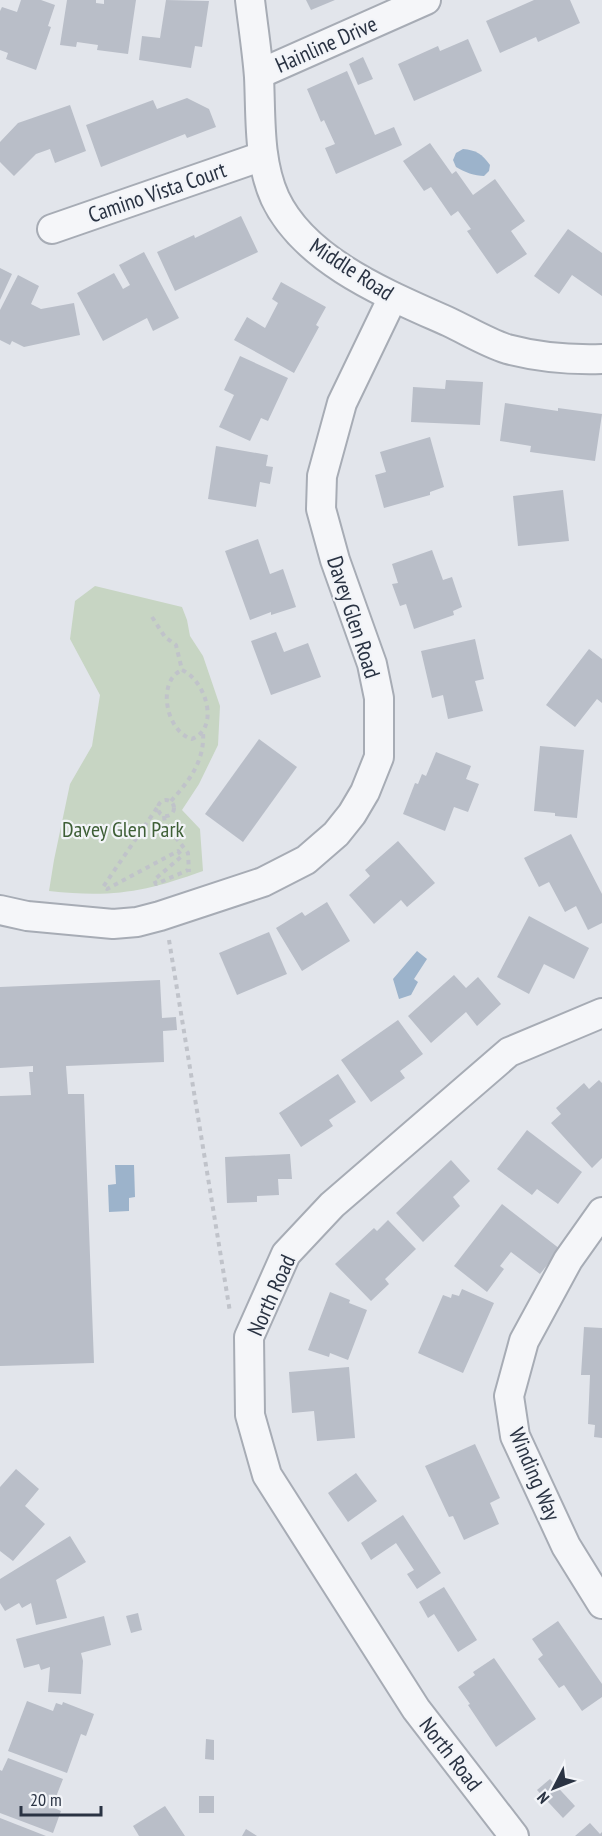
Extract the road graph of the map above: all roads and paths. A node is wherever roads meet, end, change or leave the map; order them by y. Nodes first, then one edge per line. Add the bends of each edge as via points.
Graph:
1 (250, 0) edge
2 (426, 0) edge
3 (259, 74) junction
4 (263, 156) junction
5 (52, 228) dead end
6 (393, 297) junction
7 (602, 359) edge
8 (152, 617) dead end
9 (182, 670) junction
10 (203, 731) junction
11 (171, 801) junction
12 (157, 808) junction
13 (164, 816) junction
14 (0, 910) edge
15 (160, 916) junction
16 (602, 1013) edge
17 (602, 1212) edge
18 (249, 1337) junction
19 (602, 1604) edge
20 (514, 1836) edge

1 - 3 street, Middle Road
2 - 3 street, Hainline Drive
3 - 4 street, Middle Road
4 - 5 street, Camino Vista Court
4 - 6 street, Middle Road via 275,198 293,226 319,252
6 - 7 street, Middle Road via 506,348 554,357
6 - 15 street, Davey Glen Road via 342,403 322,476 321,509 372,664 379,698 379,757 365,792 351,813 336,834 306,860 263,882
8 - 9 path via 179,650
9 - 10 path via 196,680 205,699 207,718
9 - 10 path via 174,674 168,685 171,717 186,737
10 - 11 path via 201,757 194,773
11 - 12 path via 163,800
11 - 13 path via 174,812
12 - 13 path
12 - 13 path via 103,887 107,889 178,851 182,856 154,880 156,884 188,870 188,854 166,831
14 - 15 street, Davey Glen Road via 113,924
15 - 18 path via 170,942 232,1325
16 - 18 street, North Road via 509,1052 332,1205 286,1254
17 - 19 street, Winding Way via 568,1260 524,1341 509,1396 515,1436 566,1546
18 - 20 street, North Road via 250,1415 267,1475 416,1709

